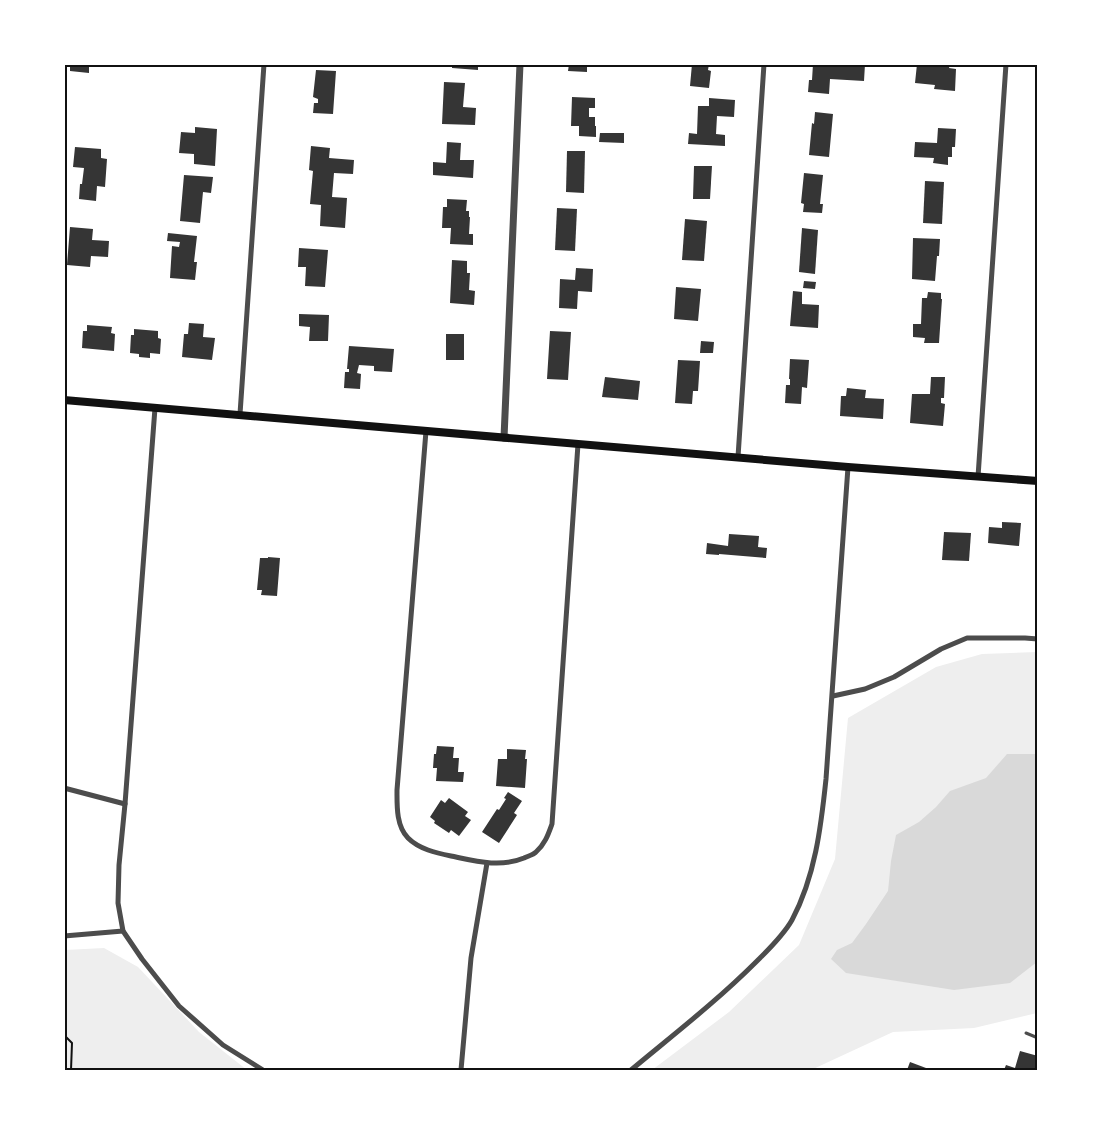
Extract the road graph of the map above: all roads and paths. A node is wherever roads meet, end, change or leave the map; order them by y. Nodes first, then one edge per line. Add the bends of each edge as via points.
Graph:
1 (264, 64) edge
2 (520, 64) edge
3 (764, 64) edge
4 (1006, 64) edge
5 (64, 400) edge
6 (156, 408) junction
7 (240, 414) junction
8 (426, 431) junction
9 (504, 438) junction
10 (578, 444) junction
11 (738, 457) junction
12 (848, 467) junction
13 (978, 477) junction
14 (1038, 481) edge
15 (1038, 639) edge
16 (833, 696) junction
17 (64, 788) edge
18 (125, 804) junction
19 (487, 863) junction
20 (123, 931) junction
21 (64, 936) edge
22 (1026, 1033) dead end
23 (64, 1035) edge
24 (1038, 1038) edge
25 (71, 1071) edge
26 (263, 1071) edge
27 (461, 1071) edge
28 (631, 1071) edge

1 - 7 street
2 - 9 street
3 - 11 street
4 - 13 street
5 - 6 main road
6 - 7 main road
6 - 18 street
7 - 8 main road
8 - 9 main road
8 - 19 street via 397,810 400,824 414,843 429,851
9 - 10 main road
10 - 11 main road
10 - 19 street via 552,824 545,842 535,853 517,861
11 - 12 main road
12 - 13 main road
12 - 16 street
13 - 14 main road
15 - 16 street via 967,638 894,677
16 - 28 street via 822,820 806,888 791,922 735,983
17 - 18 street
18 - 20 street via 118,894
19 - 27 street via 471,958
20 - 21 street
20 - 26 street via 179,1006 223,1045
22 - 24 lane
23 - 25 path via 72,1043

